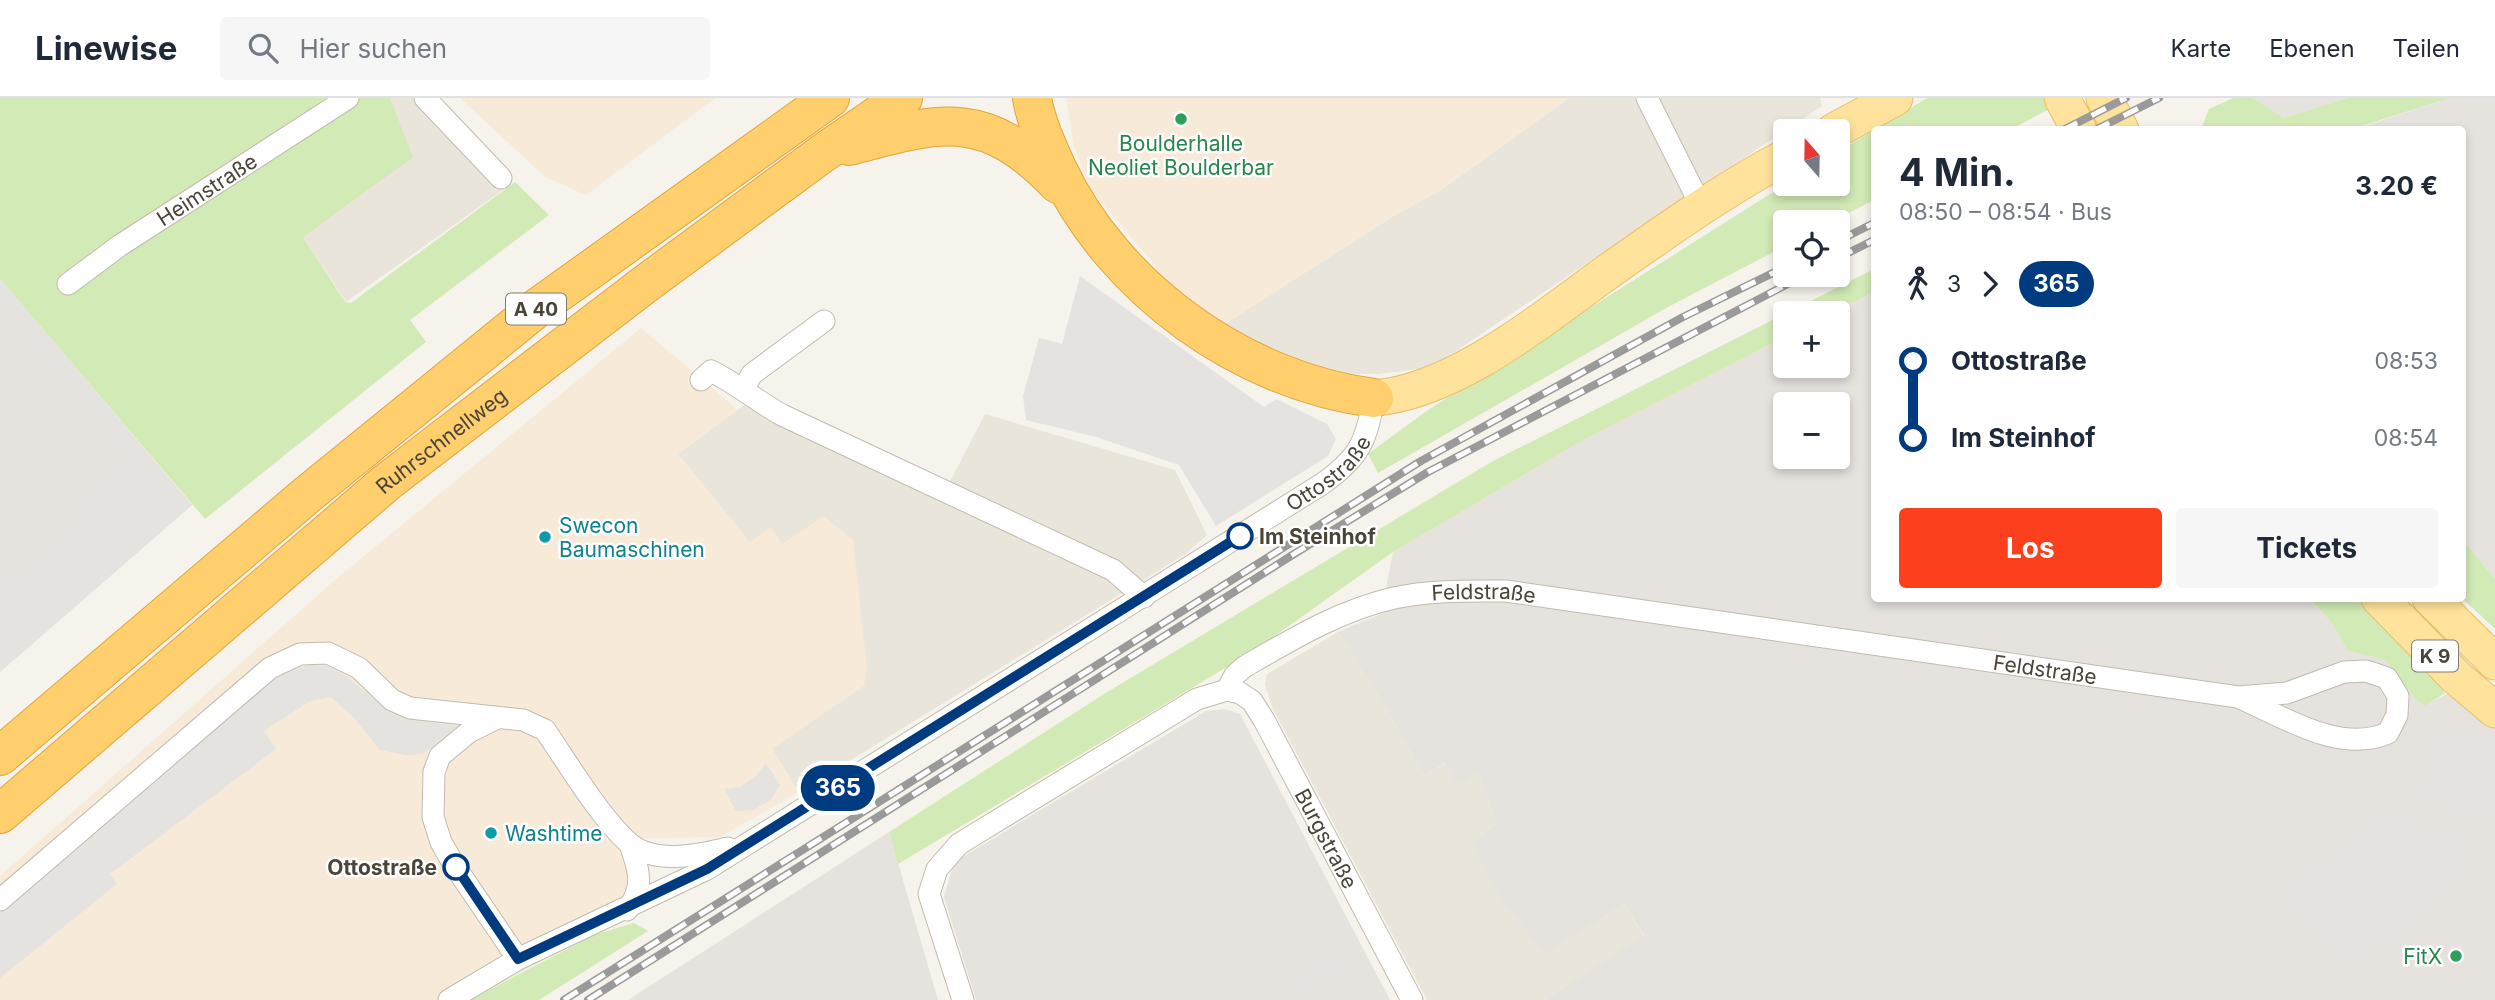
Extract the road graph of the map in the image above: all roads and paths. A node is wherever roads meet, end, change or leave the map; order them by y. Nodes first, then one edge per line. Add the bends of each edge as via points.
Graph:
1 (348, 98) edge
2 (425, 98) edge
3 (810, 98) edge
4 (830, 98) edge
5 (903, 98) edge
6 (1032, 98) edge
7 (1647, 98) edge
8 (1858, 98) edge
9 (1895, 98) edge
10 (2062, 98) edge
11 (2104, 98) edge
12 (1829, 119) edge
13 (1850, 123) edge
14 (2077, 126) edge
15 (2118, 126) edge
16 (773, 137) junction
17 (823, 153) junction
18 (1773, 163) edge
19 (501, 178) dead end
20 (1071, 198) junction
21 (1702, 208) junction
22 (68, 284) dead end
23 (824, 321) dead end
24 (701, 380) dead end
25 (744, 388) junction
26 (1374, 398) junction
27 (1144, 597) junction
28 (2383, 602) edge
29 (2434, 602) edge
30 (2495, 662) edge
31 (1227, 690) junction
32 (2238, 697) junction
33 (2495, 710) edge
34 (497, 718) junction
35 (0, 756) edge
36 (0, 814) edge
37 (750, 842) junction
38 (630, 844) junction
39 (0, 901) edge
40 (627, 910) junction
41 (518, 959) junction
42 (961, 999) edge
43 (449, 1000) edge
44 (1412, 1000) edge

1 - 22 street, Heimstraße
2 - 19 street
3 - 16 highway
4 - 16 highway, Ruhrschnellweg / A 40
5 - 17 highway, Ruhrschnellweg / A 40
6 - 20 highway via 1045,142
7 - 21 street
8 - 12 main road
9 - 13 main road
10 - 14 main road
11 - 15 main road
16 - 35 highway, Ruhrschnellweg / A 40 via 527,317 308,494
17 - 20 highway via 921,127 967,125 1000,136 1033,158
17 - 36 highway, Ruhrschnellweg / A 40 via 387,482
18 - 21 main road
20 - 26 highway via 1101,244 1142,285 1197,328 1292,379 1335,393
21 - 26 main road via 1460,371 1418,391
23 - 25 street via 752,374
24 - 25 street via 711,372
25 - 27 street via 754,400 782,415 1113,570
26 - 27 street, Ottostraße via 1367,435 1358,454 1342,470
27 - 37 street, Ottostraße
28 - 33 main road, K 9
29 - 30 main road, K 9
31 - 32 street, Feldstraße via 1244,667 1359,608 1405,596 1506,591
31 - 42 street via 1197,699 959,844 937,869 929,894
31 - 44 street, Burgstraße via 1252,702 1264,720
32 - 32 street, Feldstraße via 2344,740 2370,741 2388,733 2397,715 2398,696 2387,678 2365,671 2344,671 2287,693
34 - 38 street via 523,720 545,730
34 - 39 street via 410,708 391,700 359,668 328,653 284,659
34 - 41 street via 469,732 440,756 434,772 433,817 454,865
37 - 38 street, Ottostraße via 702,855 667,857
37 - 40 street, Ottostraße
38 - 40 street via 638,868 638,896
40 - 41 street, Ottostraße
41 - 43 street, Ottostraße

